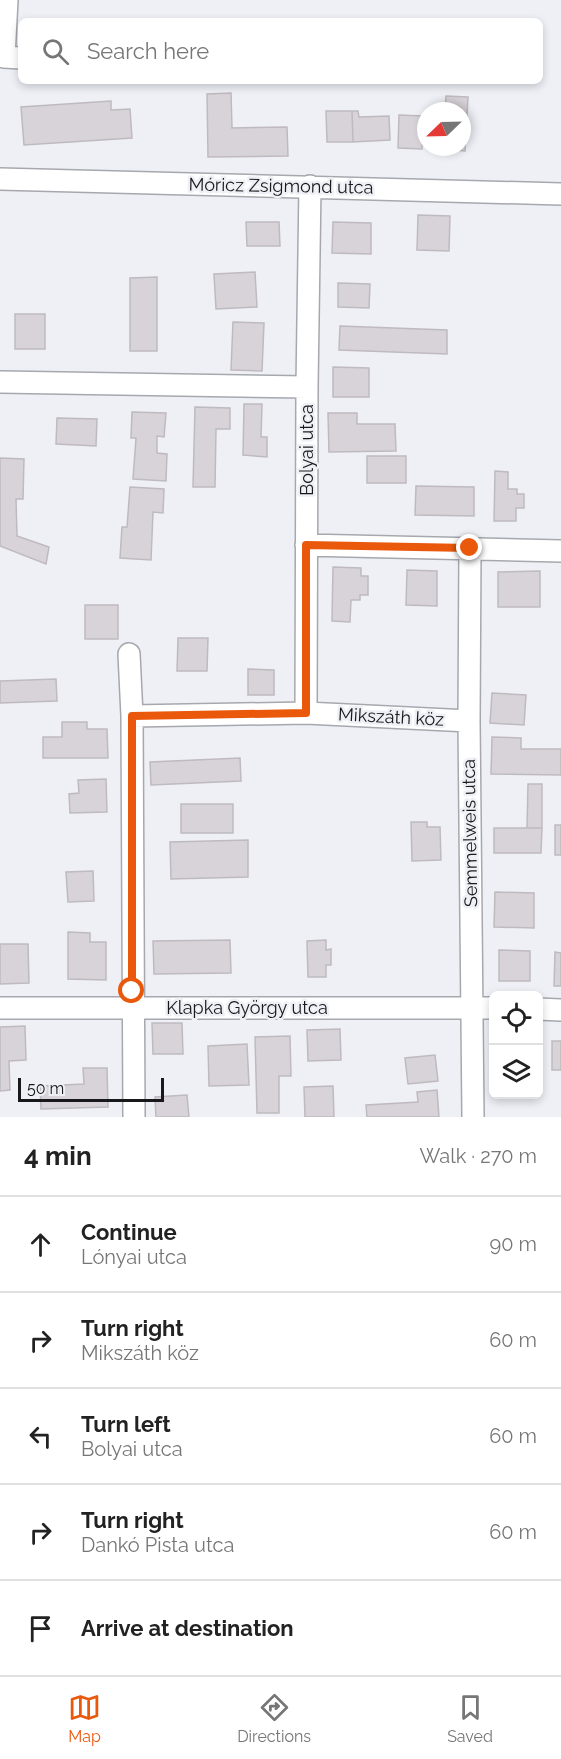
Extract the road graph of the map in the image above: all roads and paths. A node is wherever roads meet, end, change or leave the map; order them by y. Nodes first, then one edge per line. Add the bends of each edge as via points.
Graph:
1 (7, 0) edge
2 (18, 58) edge
3 (0, 179) edge
4 (310, 186) junction
5 (561, 194) edge
6 (0, 382) edge
7 (307, 387) junction
8 (306, 545) junction
9 (470, 548) junction
10 (561, 551) edge
11 (129, 654) dead end
12 (306, 713) junction
13 (132, 716) junction
14 (469, 721) junction
15 (0, 1008) edge
16 (133, 1008) junction
17 (472, 1008) junction
18 (489, 1008) edge
19 (543, 1010) edge
20 (561, 1010) edge
21 (134, 1117) edge
22 (473, 1117) edge

1 - 2 street via 4,57
3 - 4 street, Móricz Zsigmond utca
4 - 5 street, Móricz Zsigmond utca
4 - 7 street, Bolyai utca
6 - 7 street
7 - 8 street, Bolyai utca
8 - 9 street
8 - 12 street, Bolyai utca
9 - 10 street
9 - 14 street, Semmelweis utca
11 - 13 street
12 - 13 street, Mikszáth köz
12 - 14 street, Mikszáth köz
13 - 16 street
14 - 17 street, Semmelweis utca
15 - 16 street, Klapka György utca
16 - 17 street, Klapka György utca
16 - 21 street
17 - 18 street, Klapka György utca
17 - 22 street, Semmelweis utca
19 - 20 street

